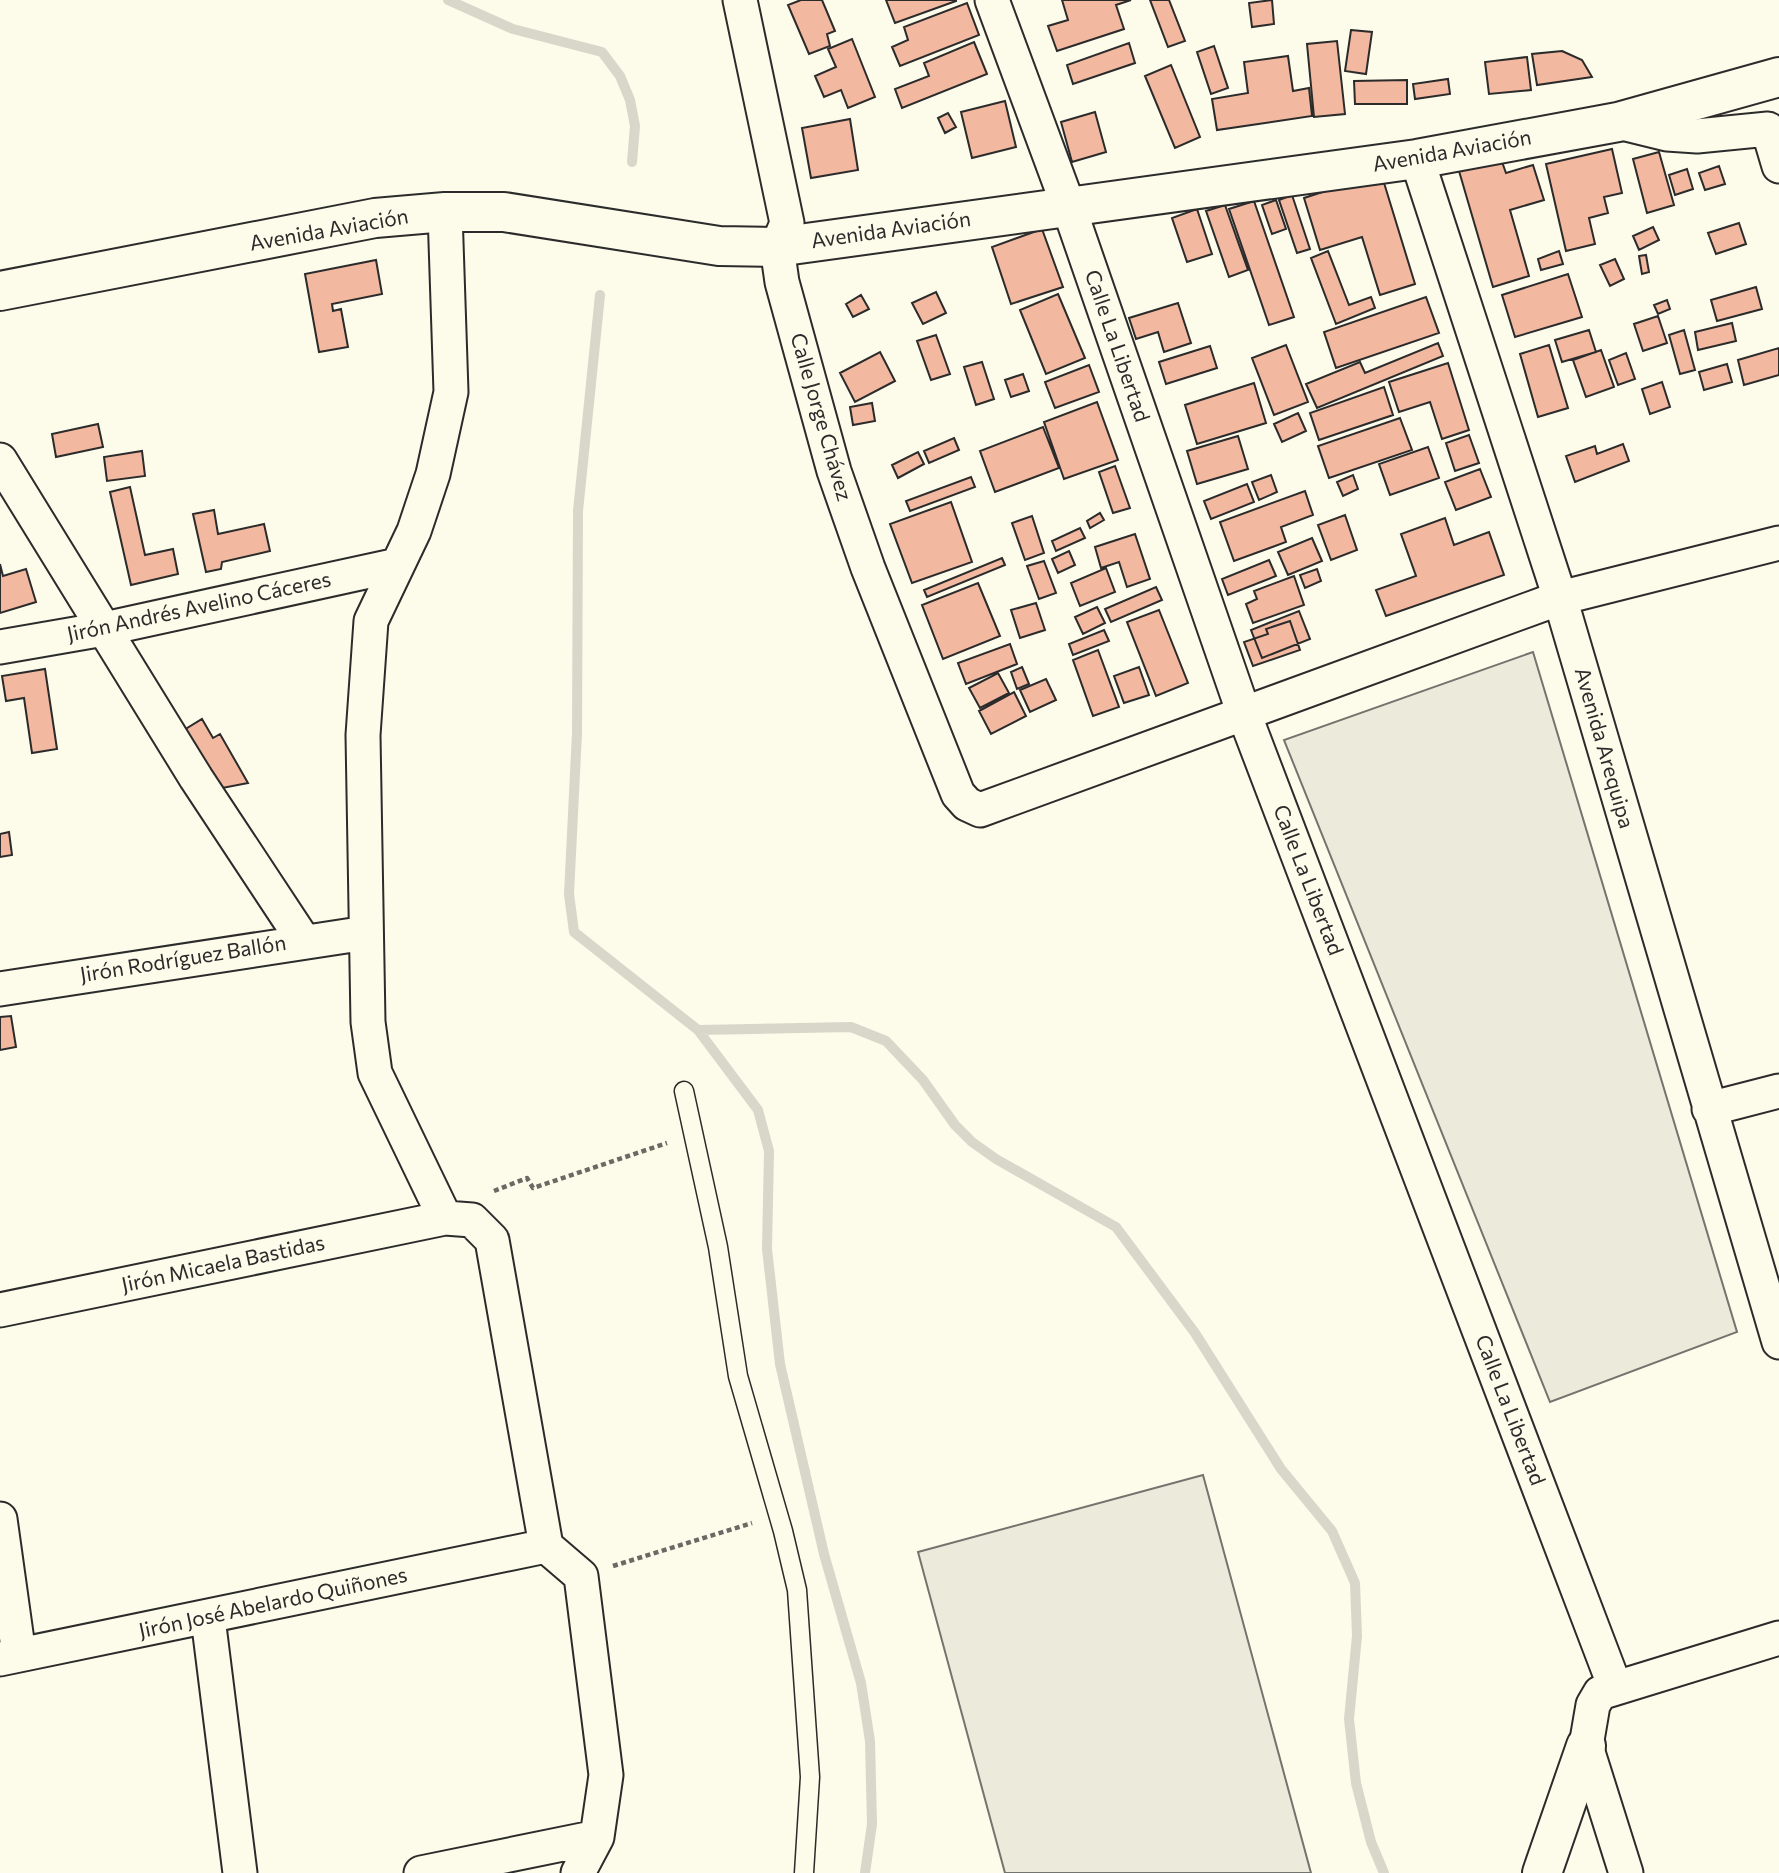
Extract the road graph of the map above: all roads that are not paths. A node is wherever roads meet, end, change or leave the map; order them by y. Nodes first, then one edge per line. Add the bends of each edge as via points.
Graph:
1 (740, 0) edge
2 (992, 0) edge
3 (1779, 77) edge
4 (1618, 122) junction
5 (1417, 159) junction
6 (1779, 166) edge
7 (1068, 205) junction
8 (445, 212) junction
9 (777, 247) junction
10 (0, 291) edge
11 (0, 460) edge
12 (1779, 543) edge
13 (397, 565) junction
14 (1560, 598) junction
15 (104, 629) junction
16 (0, 647) edge
17 (1243, 711) junction
18 (366, 933) junction
19 (303, 940) junction
20 (0, 989) edge
21 (684, 1091) dead end
22 (1779, 1091) edge
23 (1709, 1109) junction
24 (445, 1218) junction
25 (0, 1310) edge
26 (1779, 1342) edge
27 (0, 1518) edge
28 (546, 1546) junction
29 (208, 1618) junction
30 (1779, 1638) edge
31 (10, 1657) edge
32 (1615, 1687) junction
33 (1586, 1746) junction
34 (597, 1837) junction
35 (240, 1873) edge
36 (421, 1873) edge
37 (578, 1873) edge
38 (804, 1873) edge
39 (1542, 1873) edge
40 (1626, 1873) edge

1 - 9 street, Calle Jorge Chávez via 786,223
2 - 7 street, Calle La Libertad
3 - 4 street, Avenida Aviación
4 - 5 street, Avenida Aviación
4 - 6 street via 1697,136 1768,129
5 - 7 street, Avenida Aviación
5 - 14 street, Avenida Arequipa
7 - 9 street, Avenida Aviación
7 - 17 street, Calle La Libertad
8 - 9 street, Avenida Aviación via 504,212 719,246
8 - 10 street, Avenida Aviación via 375,218
8 - 13 street via 452,392 433,474
9 - 17 street, Calle Jorge Chávez via 782,282 834,471 958,794 967,804 980,810
11 - 15 street
12 - 14 street
13 - 15 street, Jirón Andrés Avelino Cáceres
13 - 18 street via 371,621 363,735
14 - 17 street
14 - 23 street, Avenida Arequipa
15 - 16 street, Jirón Andrés Avelino Cáceres
15 - 19 street
17 - 32 street, Calle La Libertad
18 - 19 street, Jirón Rodríguez Ballón
18 - 24 street via 368,1022 375,1073
19 - 20 street, Jirón Rodríguez Ballón
21 - 38 lane via 718,1247 738,1376 797,1590 810,1777
22 - 23 street
23 - 26 street, Avenida Arequipa
24 - 25 street, Jirón Micaela Bastidas
24 - 28 street via 472,1220 492,1240
27 - 31 street
28 - 29 street, Jirón José Abelardo Quiñones
28 - 34 street via 581,1576 606,1775
29 - 31 street, Jirón José Abelardo Quiñones
29 - 35 street
30 - 32 street
32 - 33 street via 1600,1693 1593,1705
33 - 39 street
33 - 40 street
34 - 36 street
34 - 37 street

